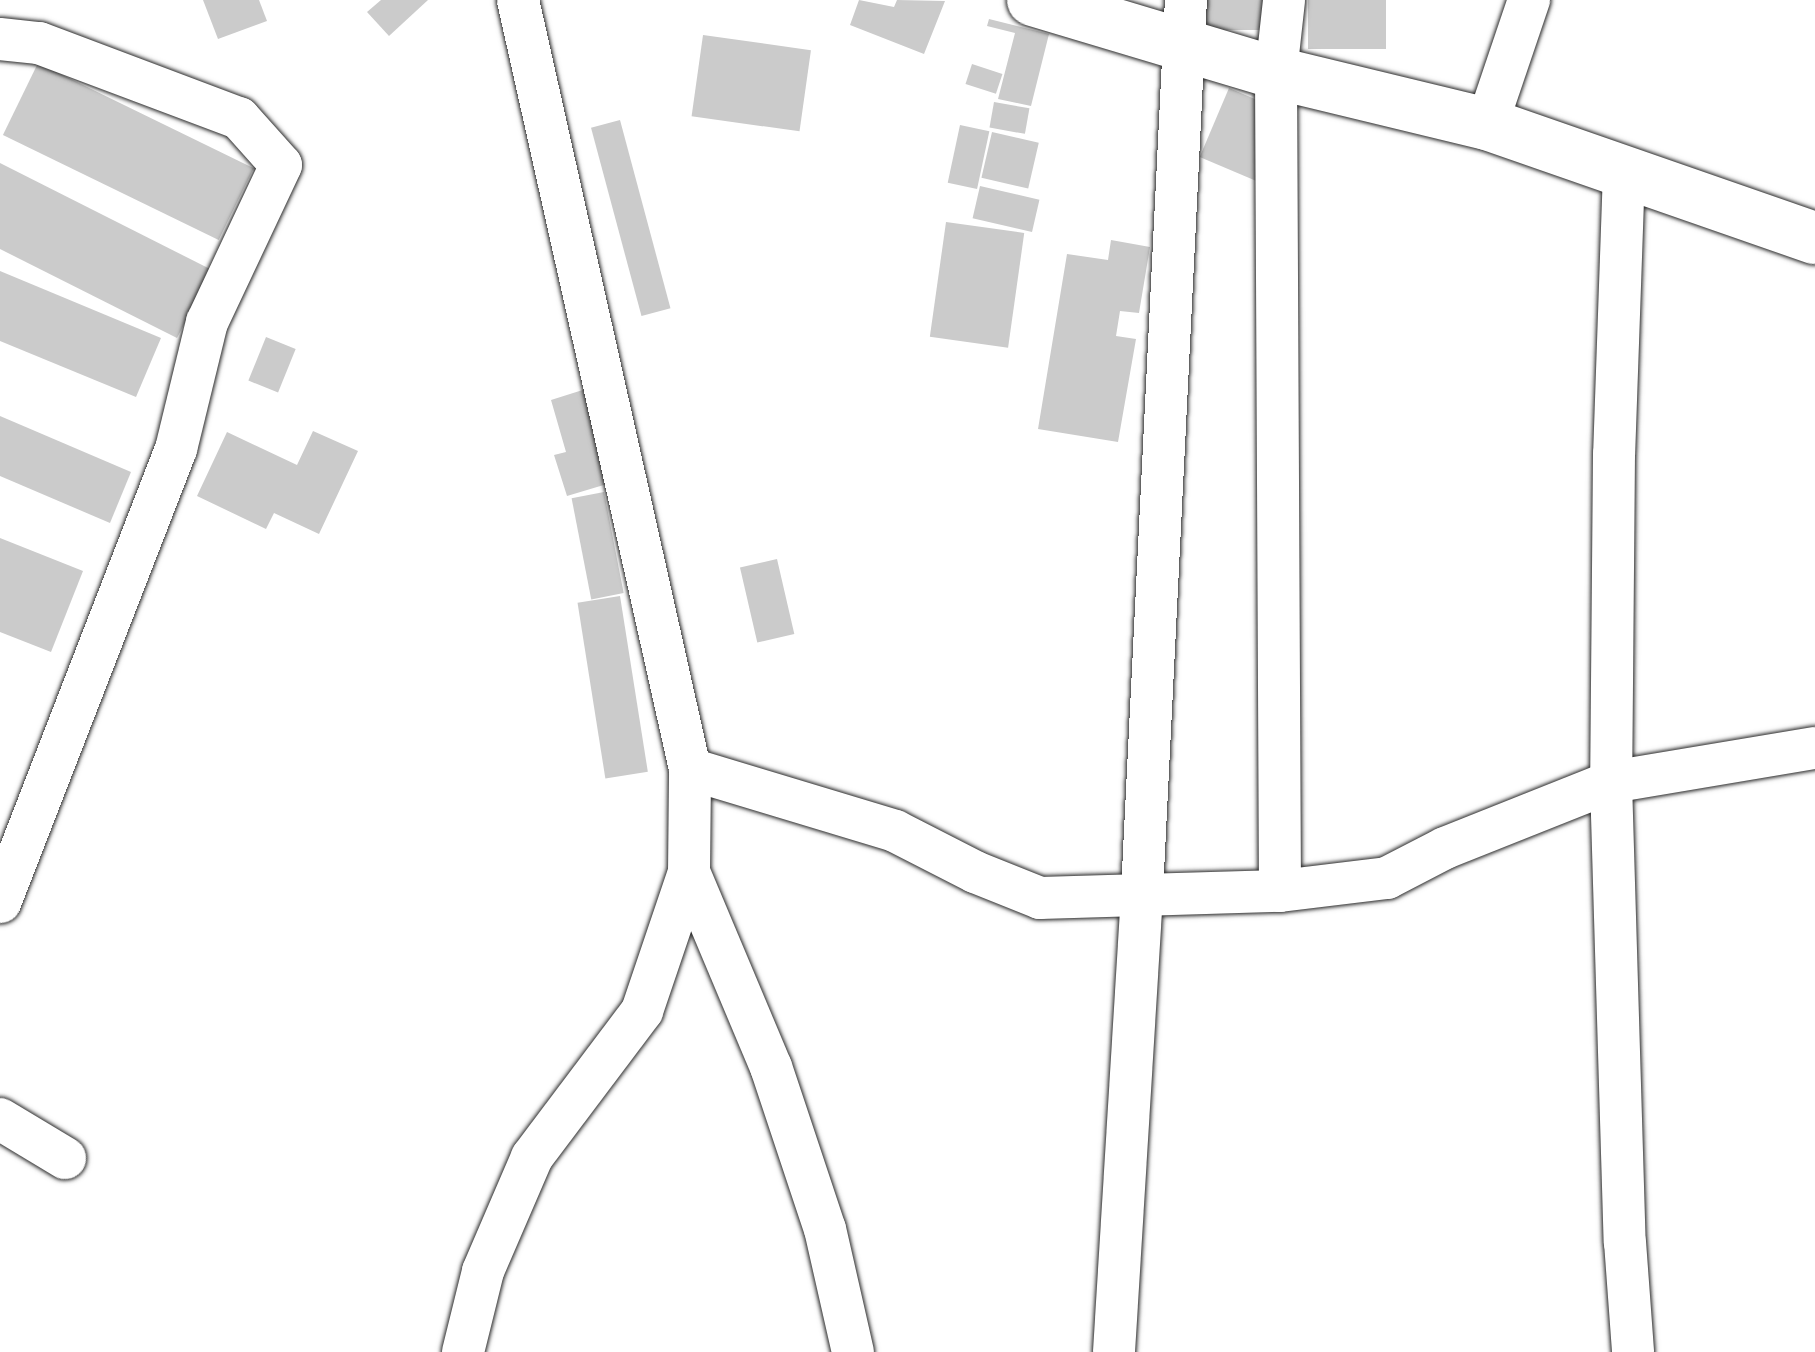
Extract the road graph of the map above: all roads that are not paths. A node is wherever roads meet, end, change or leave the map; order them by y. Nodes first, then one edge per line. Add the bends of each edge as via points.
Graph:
1 (518, 0) edge
2 (1033, 0) edge
3 (1284, 0) edge
4 (1529, 0) edge
5 (1186, 22) edge
6 (0, 38) edge
7 (1276, 73) junction
8 (1487, 124) junction
9 (1624, 170) junction
10 (1815, 238) edge
11 (1815, 748) edge
12 (690, 769) junction
13 (1611, 782) junction
14 (690, 872) junction
15 (1280, 891) junction
16 (1142, 892) junction
17 (0, 902) edge
18 (0, 1119) edge
19 (65, 1158) dead end
20 (463, 1352) edge
21 (853, 1352) edge
22 (1114, 1352) edge
23 (1632, 1352) edge

1 - 12 street
2 - 5 street
3 - 7 street
4 - 8 street
5 - 7 street
5 - 16 street
6 - 17 street via 38,43 239,118 281,165 207,322 176,448
7 - 8 street
7 - 15 street
8 - 9 street
9 - 10 street
9 - 13 street
11 - 13 street
12 - 14 street
12 - 16 street via 895,830 1040,898
13 - 15 street via 1387,878
13 - 23 street
14 - 20 street via 642,1011 532,1156 482,1271
14 - 21 street via 771,1067 825,1230
15 - 16 street
16 - 22 street
18 - 19 street

